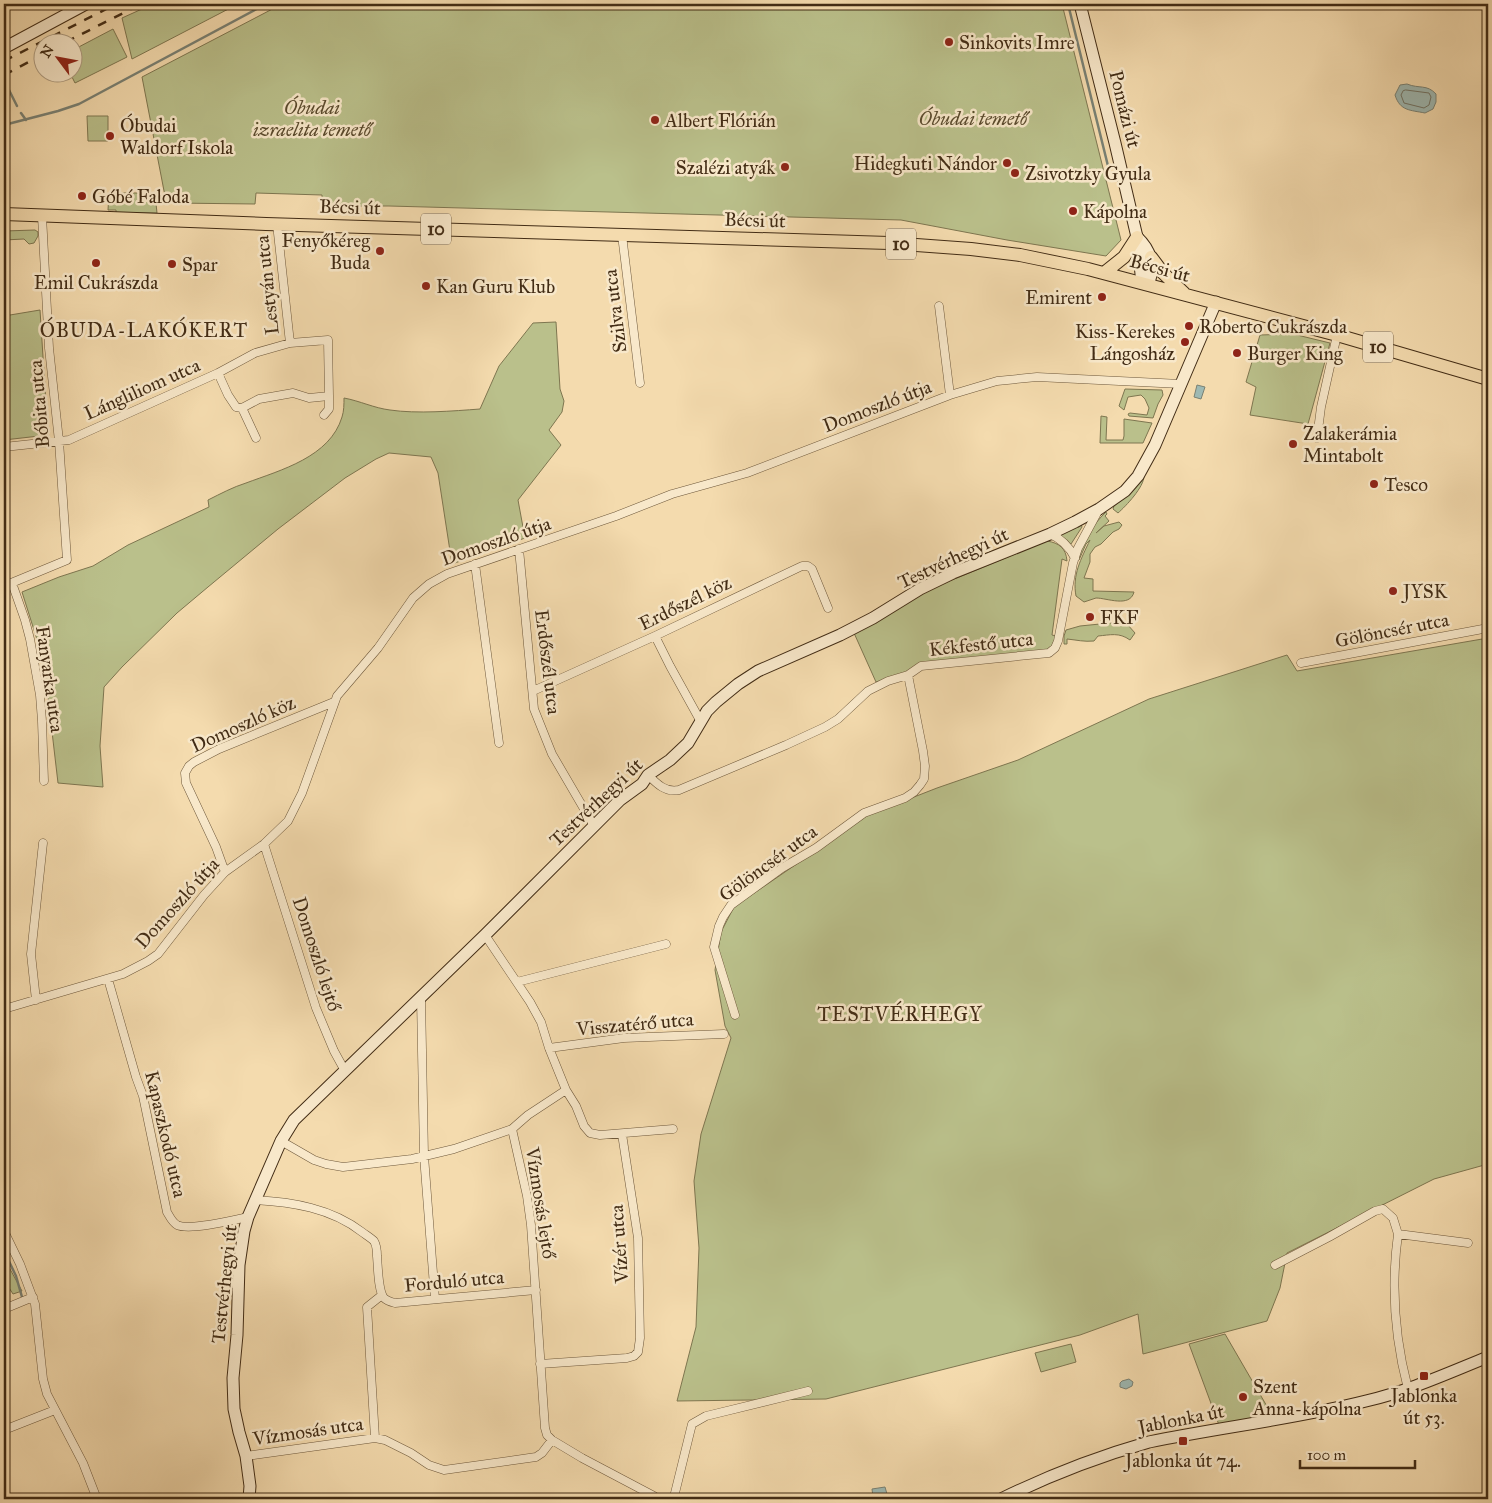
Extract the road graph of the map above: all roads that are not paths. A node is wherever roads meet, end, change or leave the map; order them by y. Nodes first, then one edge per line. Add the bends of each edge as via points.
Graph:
1 (86, 4) edge
2 (1080, 4) edge
3 (4, 48) edge
4 (4, 214) edge
5 (42, 216) junction
6 (277, 224) junction
7 (622, 235) junction
8 (1137, 237) junction
9 (1124, 257) junction
10 (1145, 258) junction
11 (1104, 273) junction
12 (1145, 284) junction
13 (1186, 294) junction
14 (1216, 302) junction
15 (939, 306) dead end
16 (1337, 336) junction
17 (290, 343) junction
18 (218, 373) junction
19 (1488, 379) edge
20 (640, 384) dead end
21 (1180, 384) junction
22 (950, 395) junction
23 (330, 396) junction
24 (242, 408) junction
25 (324, 415) dead end
26 (256, 438) dead end
27 (1317, 438) dead end
28 (59, 441) junction
29 (4, 447) edge
30 (1099, 509) junction
31 (1050, 534) junction
32 (519, 549) junction
33 (1075, 558) junction
34 (475, 564) junction
35 (12, 583) junction
36 (4, 586) edge
37 (828, 608) dead end
38 (1488, 628) edge
39 (655, 636) junction
40 (1301, 663) dead end
41 (908, 675) junction
42 (533, 691) junction
43 (334, 702) junction
44 (701, 722) junction
45 (499, 743) dead end
46 (648, 775) junction
47 (44, 781) dead end
48 (594, 826) junction
49 (43, 843) dead end
50 (264, 844) junction
51 (225, 872) junction
52 (485, 935) junction
53 (666, 944) dead end
54 (108, 979) junction
55 (517, 982) junction
56 (421, 998) junction
57 (36, 1000) junction
58 (4, 1009) edge
59 (735, 1015) dead end
60 (724, 1034) dead end
61 (549, 1048) junction
62 (345, 1071) junction
63 (566, 1090) junction
64 (512, 1129) junction
65 (673, 1129) dead end
66 (622, 1134) junction
67 (281, 1141) junction
68 (424, 1156) junction
69 (255, 1200) junction
70 (248, 1217) junction
71 (4, 1231) edge
72 (1398, 1234) junction
73 (1468, 1243) dead end
74 (1275, 1265) dead end
75 (536, 1290) junction
76 (382, 1295) junction
77 (33, 1297) junction
78 (436, 1299) junction
79 (4, 1309) edge
80 (1488, 1357) edge
81 (540, 1364) junction
82 (1408, 1389) junction
83 (808, 1391) dead end
84 (54, 1410) junction
85 (4, 1430) edge
86 (375, 1438) junction
87 (552, 1440) junction
88 (246, 1456) junction
89 (1014, 1496) edge
90 (97, 1499) edge
91 (249, 1499) edge
92 (657, 1499) edge
93 (669, 1499) edge
94 (1001, 1499) edge

1 - 3 street
2 - 8 street, Pomázi út
4 - 5 main road, Bécsi út / 10
5 - 6 main road, Bécsi út / 10
5 - 28 street, Bóbita utca
6 - 7 main road, Bécsi út / 10
6 - 17 street, Lestyán utca
7 - 11 main road, Bécsi út / 10 via 889,243 971,249 1020,255
7 - 20 street, Szilva utca
8 - 9 main road
8 - 10 street, Pomázi út
9 - 10 street
9 - 11 main road
10 - 12 street, Pomázi út via 1152,271
10 - 13 main road
11 - 12 main road, Bécsi út / 10
12 - 13 main road, Bécsi út / 10
13 - 14 main road, Bécsi út / 10
14 - 16 main road, Bécsi út / 10
14 - 21 street, Testvérhegyi út
15 - 22 street
16 - 19 main road, Bécsi út / 10
16 - 27 street
17 - 18 street, Lángliliom utca via 255,353
17 - 23 street, Lángliliom utca via 328,340
18 - 24 street via 236,407
18 - 28 street, Lángliliom utca via 69,440
21 - 22 street, Domoszló útja via 1025,378 997,381
21 - 30 street, Testvérhegyi út via 1155,445 1138,476 1125,491
22 - 32 street, Domoszló útja via 747,473 672,494
23 - 24 street via 309,398 293,393 259,400
23 - 25 street via 330,409
24 - 26 street
28 - 29 street, Lángliliom utca
28 - 35 street, Bóbita utca via 67,560
30 - 31 street, Testvérhegyi út
30 - 33 street, Kékfestő utca
31 - 33 street via 1064,542
31 - 44 street, Testvérhegyi út via 953,573 840,635 758,671 716,702
32 - 34 street, Domoszló útja
32 - 42 street, Erdőszél utca
33 - 41 street, Kékfestő utca via 1058,641 1053,651 925,665
34 - 43 street, Domoszló útja via 438,578 418,593
34 - 45 street
35 - 36 street
35 - 47 street, Fanyarka utca via 25,620 40,695
37 - 39 street, Erdőszél köz via 812,569 802,566
38 - 40 street, Gölöncsér utca
39 - 42 street, Erdőszél köz
39 - 44 street
41 - 46 street, Kékfestő utca via 868,692 820,729 679,790 662,787
41 - 59 street, Gölöncsér utca via 925,766 924,779 905,798 860,816 731,905 718,926 714,947
42 - 48 street, Erdőszél utca via 534,709 552,754
43 - 50 street, Domoszló útja via 295,809 288,821
43 - 51 street, Domoszló köz via 219,750 194,762 186,770 186,783
44 - 46 street, Testvérhegyi út via 688,743
46 - 48 street, Testvérhegyi út
48 - 52 street, Testvérhegyi út
49 - 57 street via 31,954
50 - 51 street, Domoszló útja
50 - 62 street, Domoszló lejtő via 316,1008
51 - 54 street, Domoszló útja via 158,954 136,968
52 - 55 street
52 - 56 street, Testvérhegyi út
53 - 55 street
54 - 57 street, Domoszló útja
54 - 70 street, Kapaszkodó utca via 143,1096 170,1218 179,1226 190,1227
55 - 61 street via 541,1022
56 - 62 street, Testvérhegyi út
56 - 68 street
57 - 58 street, Domoszló útja
60 - 61 street, Visszatérő utca via 624,1038
61 - 63 street
62 - 67 street, Testvérhegyi út via 294,1120
63 - 64 street
63 - 66 street via 590,1133
64 - 68 street, Vízmosás lejtő
64 - 75 street, Vízmosás lejtő via 527,1196
65 - 66 street
66 - 81 street, Vízér utca via 638,1238 638,1352 627,1358
67 - 68 street, Vízmosás lejtő via 314,1160 343,1167
67 - 69 street, Testvérhegyi út
68 - 78 street
69 - 70 street, Testvérhegyi út
69 - 76 street, Forduló utca via 307,1206 358,1229 376,1246
70 - 88 street, Testvérhegyi út via 239,1265 233,1378 234,1409
71 - 77 street
72 - 73 street
72 - 74 street via 1393,1218 1383,1209 1375,1211
72 - 82 street via 1395,1258 1397,1331
75 - 78 street, Forduló utca
75 - 81 street, Vízmosás lejtő
76 - 78 street, Forduló utca via 395,1303
76 - 86 street, Vízmosás utca via 367,1307
77 - 79 street
77 - 84 street via 44,1379
80 - 82 street, Jablonka út
81 - 87 street, Vízmosás lejtő via 545,1428
82 - 89 street, Jablonka út via 1366,1402 1149,1442 1093,1461
83 - 93 street via 706,1416 692,1424 674,1497
84 - 85 street
84 - 90 street via 83,1462
86 - 87 street, Vízmosás utca via 444,1470 536,1457
86 - 88 street, Vízmosás utca
87 - 92 street
88 - 91 street, Testvérhegyi út
89 - 94 street, Jablonka út

